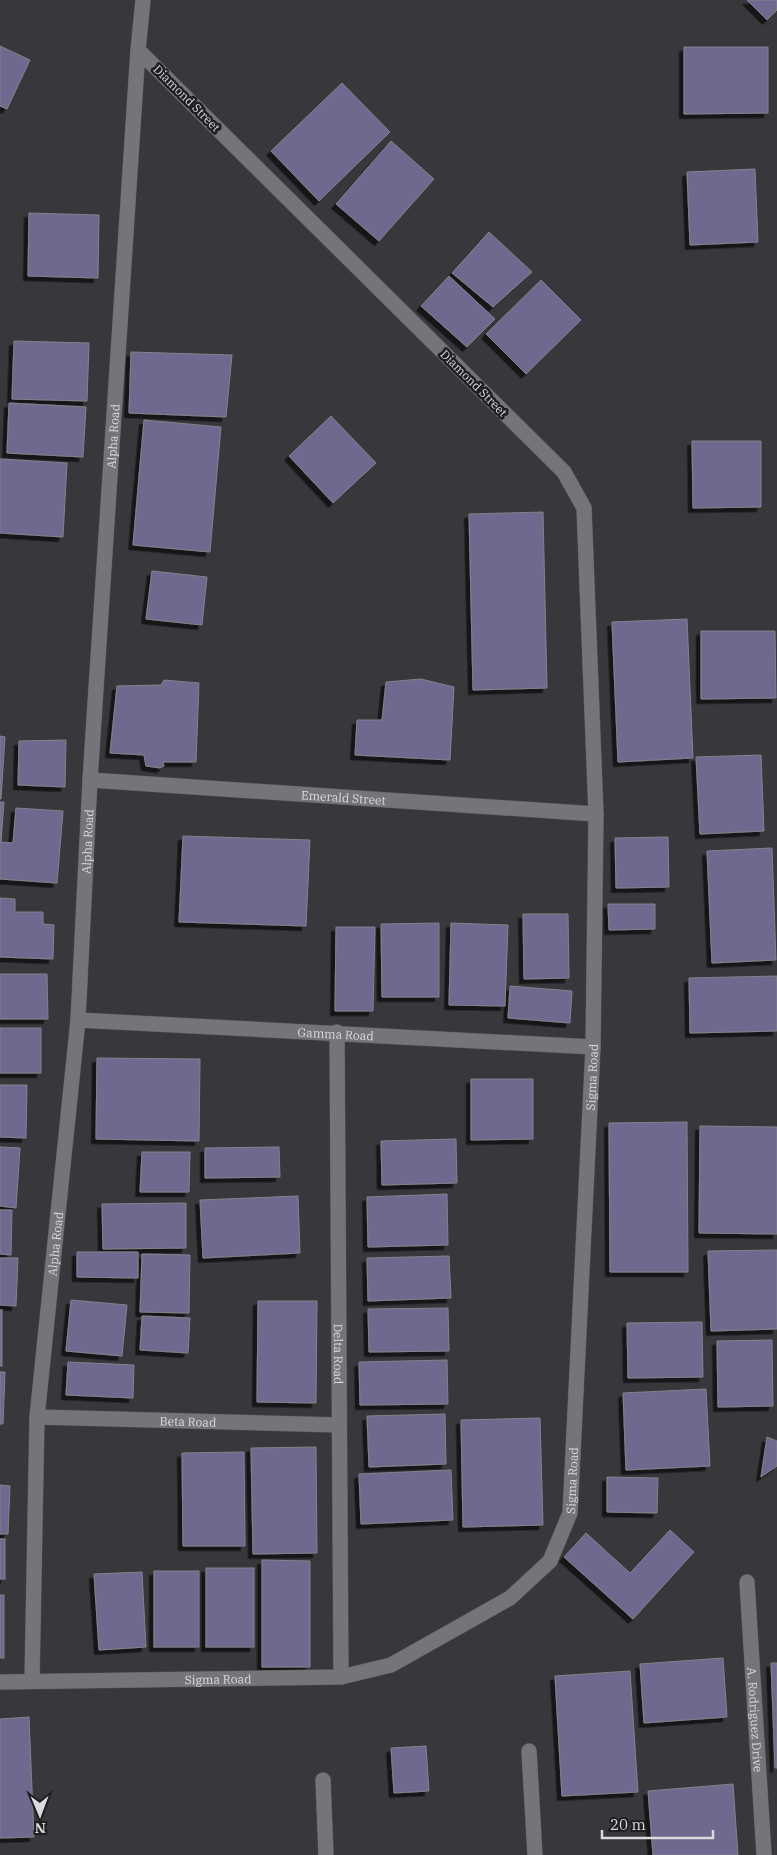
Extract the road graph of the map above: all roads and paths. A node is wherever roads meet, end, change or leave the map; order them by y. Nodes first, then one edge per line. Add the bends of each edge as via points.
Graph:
1 (144, 0) edge
2 (138, 50) junction
3 (90, 780) junction
4 (596, 814) junction
5 (78, 1020) junction
6 (337, 1032) junction
7 (593, 1047) junction
8 (37, 1417) junction
9 (338, 1425) junction
10 (746, 1582) dead end
11 (341, 1677) junction
12 (32, 1681) junction
13 (0, 1682) edge
14 (529, 1751) dead end
15 (322, 1780) dead end
16 (326, 1855) edge
17 (536, 1855) edge
18 (764, 1855) edge

1 - 2 street, Alpha Road
2 - 3 street, Alpha Road
2 - 4 street, Diamond Street via 564,472 584,508
3 - 4 street, Emerald Street
3 - 5 street, Alpha Road
4 - 7 street, Sigma Road
5 - 6 street, Gamma Road
5 - 8 street, Alpha Road
6 - 7 street, Gamma Road
6 - 9 street, Delta Road
7 - 11 street, Sigma Road via 570,1513 550,1561 510,1598 391,1665
8 - 9 street, Beta Road
8 - 12 street, Alpha Road
9 - 11 street, Delta Road
10 - 18 street, A. Rodriguez Drive
11 - 12 street, Sigma Road
12 - 13 street, Sigma Road
14 - 17 street
15 - 16 street

